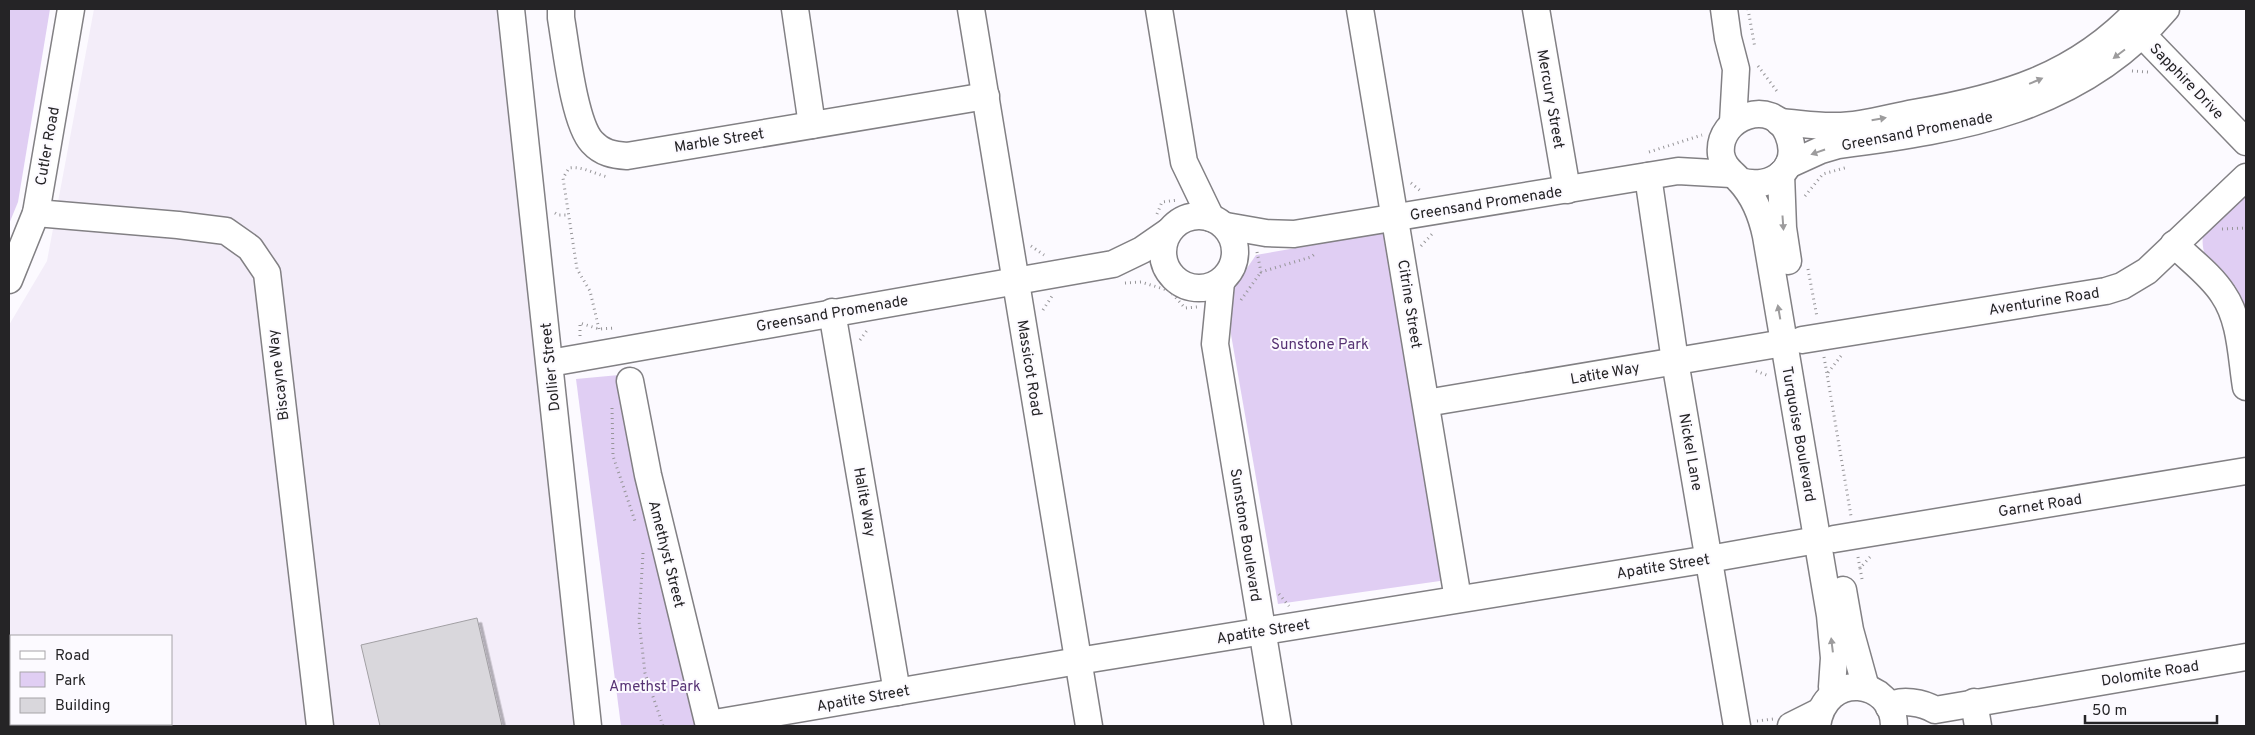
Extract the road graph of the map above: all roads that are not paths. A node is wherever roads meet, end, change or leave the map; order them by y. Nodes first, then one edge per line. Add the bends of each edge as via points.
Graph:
1 (71, 9) edge
2 (511, 9) edge
3 (561, 9) edge
4 (795, 9) edge
5 (971, 9) edge
6 (1159, 9) edge
7 (1360, 9) edge
8 (1536, 9) edge
9 (1724, 9) edge
10 (2166, 9) edge
11 (2137, 21) edge
12 (1736, 69) junction
13 (986, 96) junction
14 (1775, 110) junction
15 (812, 125) junction
16 (1720, 133) junction
17 (2246, 142) edge
18 (1646, 165) junction
19 (1785, 170) junction
20 (1678, 171) junction
21 (1735, 177) junction
22 (2246, 177) edge
23 (1567, 190) junction
24 (36, 214) junction
25 (1188, 216) junction
26 (1396, 218) junction
27 (1294, 234) junction
28 (2174, 244) junction
29 (1118, 274) junction
30 (9, 280) edge
31 (1015, 281) junction
32 (1177, 281) junction
33 (1222, 292) junction
34 (832, 312) junction
35 (1793, 341) junction
36 (598, 342) junction
37 (666, 342) junction
38 (1676, 361) junction
39 (550, 363) junction
40 (630, 381) junction
41 (2246, 387) edge
42 (1426, 403) junction
43 (2246, 471) edge
44 (1835, 538) junction
45 (1709, 559) junction
46 (1458, 599) junction
47 (1261, 632) junction
48 (2246, 657) edge
49 (1078, 661) junction
50 (1866, 688) junction
51 (897, 692) junction
52 (1935, 710) junction
53 (1824, 711) edge
54 (1976, 714) edge
55 (1892, 717) edge
56 (1786, 722) edge
57 (709, 725) edge
58 (1737, 725) edge
59 (320, 726) edge
60 (588, 726) edge
61 (1089, 726) edge
62 (1278, 726) edge
63 (1910, 726) edge

1 - 24 street, Cutler Road
2 - 39 street, Dollier Street
3 - 15 street, Marble Street via 560,18 582,122 592,142 609,154 627,156
4 - 15 street
5 - 13 street, Massicot Road
6 - 25 street via 1184,162
7 - 26 street, Citrine Street
8 - 23 street, Mercury Street
9 - 12 street
10 - 11 street, Greensand Promenade
14 -> 11 street, Greensand Promenade via 1840,126 1976,102 2056,72
11 - 17 street, Sapphire Drive
11 -> 19 street, Greensand Promenade via 2099,68 2052,96 1980,122 1815,152
12 - 14 street
12 - 16 street
13 - 15 street, Marble Street
13 - 31 street, Massicot Road
14 - 16 street via 1744,116
14 - 19 street via 1791,142 1791,154
16 - 20 street, Greensand Promenade
16 - 21 street via 1724,165
18 - 20 street, Greensand Promenade
18 - 23 street, Greensand Promenade
18 - 38 street, Nickel Lane
19 - 21 street via 1772,181 1762,184 1750,184
19 -> 35 street, Turquoise Boulevard via 1783,228
20 - 21 street, Greensand Promenade
35 -> 21 street, Turquoise Boulevard via 1763,221 1753,200
22 - 28 street, Aventurine Road
23 - 26 street, Greensand Promenade
24 - 30 street, Cutler Road
24 - 59 street, Biscayne Way via 226,232 250,248 267,272
25 - 27 street, Greensand Promenade via 1253,231
25 - 29 street, Greensand Promenade via 1142,250
25 - 32 street via 1164,244 1166,267
25 - 33 street via 1235,245 1236,258
26 - 27 street, Greensand Promenade
26 - 42 street, Citrine Street
27 - 33 street, Greensand Promenade via 1257,251
28 - 35 street, Aventurine Road via 2136,279 2106,291
28 - 41 street via 2218,286 2229,305 2236,322
29 - 31 street, Greensand Promenade
29 - 32 street, Greensand Promenade
31 - 34 street, Greensand Promenade
31 - 49 street, Massicot Road
32 - 33 street
33 - 47 street, Sunstone Boulevard via 1215,344
34 - 37 street, Greensand Promenade
34 - 51 street, Halite Way
35 - 38 street, Latite Way
35 - 44 street, Turquoise Boulevard
36 - 37 street, Greensand Promenade
36 - 39 street, Greensand Promenade
36 - 40 street
37 - 40 street via 652,346 646,352
38 - 42 street, Latite Way
38 - 45 street, Nickel Lane
39 - 60 street, Dollier Street
40 - 57 street, Amethyst Street via 654,503
42 - 46 street, Citrine Street
43 - 44 street, Garnet Road
44 - 45 street, Apatite Street
44 - 50 street, Turquoise Boulevard via 1850,630
53 -> 44 street, Turquoise Boulevard via 1832,687 1834,658 1830,615
45 - 46 street, Apatite Street
45 - 58 street, Nickel Lane
46 - 47 street, Apatite Street
47 - 49 street, Apatite Street
47 - 62 street, Sunstone Boulevard
48 - 54 street, Dolomite Road
49 - 51 street, Apatite Street
49 - 61 street, Massicot Road
50 - 53 street via 1846,688
50 - 55 street via 1883,699
51 - 57 street, Apatite Street
52 - 54 street, Dolomite Road
52 - 55 street, Dolomite Road via 1930,706 1900,702
52 - 63 street, Dolomite Road
53 - 56 street

